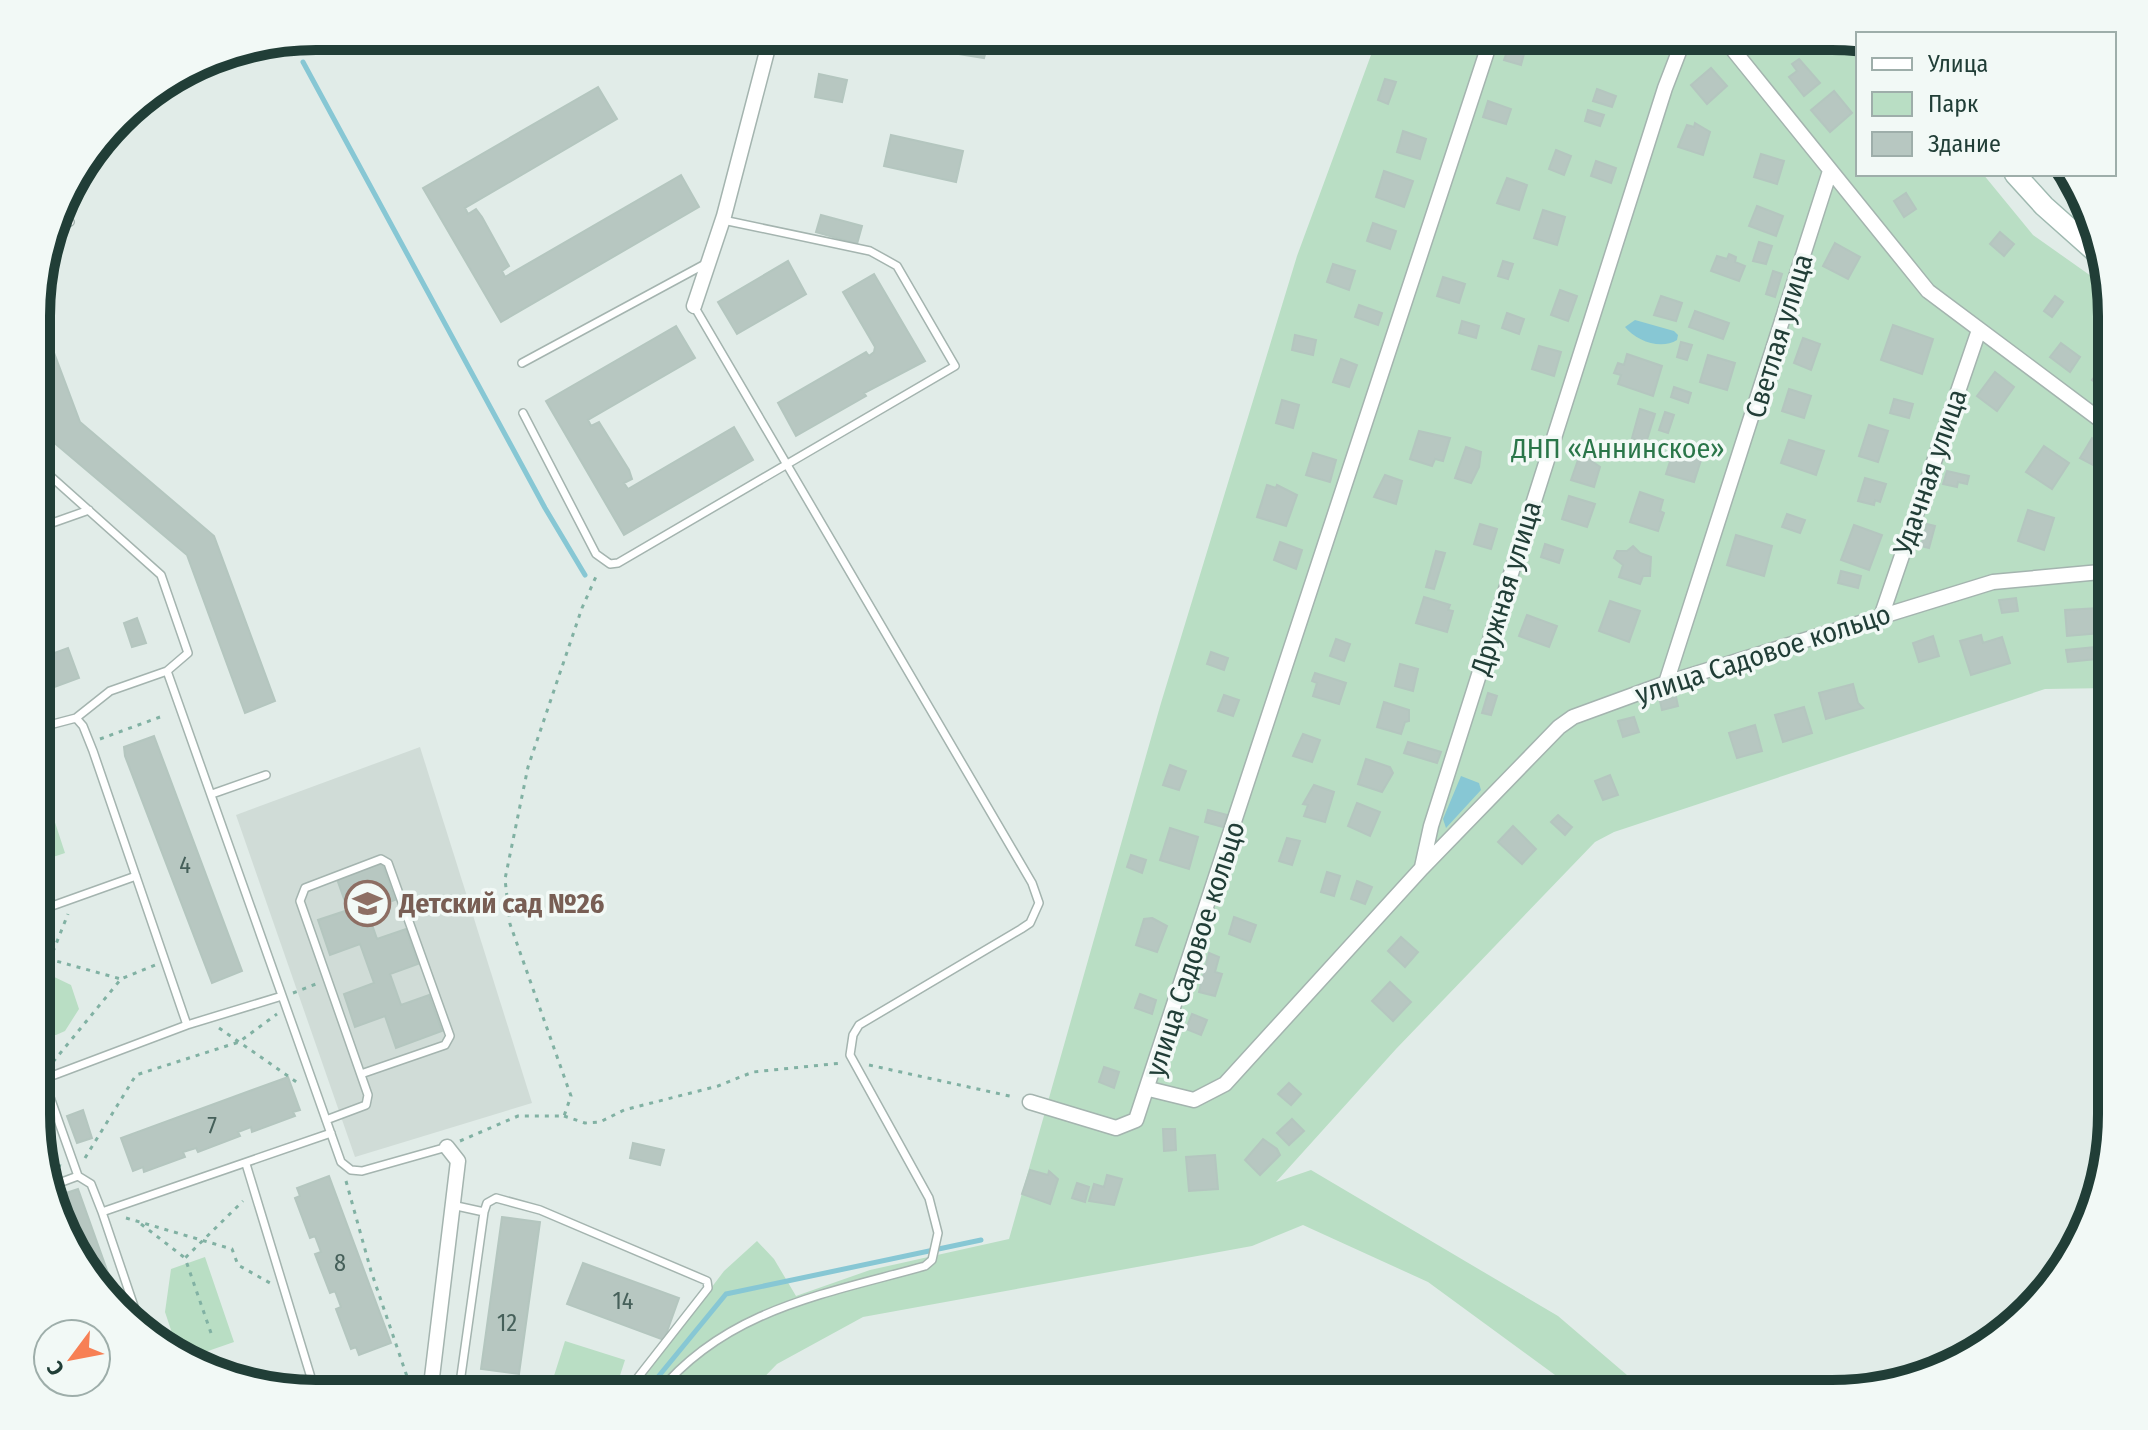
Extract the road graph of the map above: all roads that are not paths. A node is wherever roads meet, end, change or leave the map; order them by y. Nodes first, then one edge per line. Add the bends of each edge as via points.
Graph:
1 (767, 50) edge
2 (1487, 50) edge
3 (1680, 50) edge
4 (1733, 50) edge
5 (1830, 171) junction
6 (2017, 176) edge
7 (723, 220) junction
8 (70, 222) dead end
9 (67, 223) edge
10 (2089, 246) edge
11 (709, 261) junction
12 (694, 306) joint
13 (1979, 330) junction
14 (522, 363) dead end
15 (523, 413) dead end
16 (2097, 418) edge
17 (788, 464) junction
18 (50, 476) edge
19 (89, 510) junction
20 (50, 524) edge
21 (2097, 572) edge
22 (1882, 614) junction
23 (167, 671) junction
24 (1666, 683) junction
25 (76, 718) junction
26 (50, 725) edge
27 (266, 775) dead end
28 (212, 794) junction
29 (1422, 868) junction
30 (136, 876) junction
31 (50, 907) edge
32 (282, 996) junction
33 (187, 1025) junction
34 (361, 1074) junction
35 (50, 1077) edge
36 (1149, 1089) junction
37 (50, 1097) edge
38 (1030, 1102) road end
39 (326, 1120) junction
40 (331, 1133) junction
41 (447, 1147) joint
42 (246, 1164) junction
43 (78, 1173) junction
44 (59, 1182) edge
45 (452, 1205) junction
46 (102, 1212) junction
47 (484, 1212) junction
48 (134, 1308) edge
49 (313, 1380) edge
50 (432, 1380) edge
51 (460, 1380) edge
52 (636, 1380) edge
53 (671, 1380) edge

1 - 7 street
2 - 36 street, улица Садовое кольцо
3 - 29 street, Дружная улица via 1563,406
4 - 5 street
5 - 13 street via 1928,291
5 - 24 street, Светлая улица
6 - 10 main road
7 - 11 street
7 - 17 lane via 884,257 897,266 955,366
8 - 9 lane
11 - 12 street
11 - 14 lane
12 - 17 lane
13 - 16 street
13 - 22 street, Удачная улица
15 - 17 lane via 602,561 618,563
17 - 53 lane via 1039,903 1030,923 859,1025 851,1047 854,1062 929,1198 938,1233 932,1260 766,1311 702,1348
18 - 19 lane
19 - 20 lane
19 - 23 lane via 161,575 188,653
21 - 22 street, улица Садовое кольцо via 1993,582
22 - 24 street, улица Садовое кольцо
23 - 25 lane via 110,691
23 - 28 lane
24 - 29 street, улица Садовое кольцо via 1559,727
25 - 26 lane
25 - 30 lane
27 - 28 lane
28 - 32 lane
29 - 36 street, улица Садовое кольцо via 1225,1084 1194,1100
30 - 31 lane
30 - 33 lane
32 - 33 lane
32 - 39 lane
33 - 35 lane
34 - 34 lane via 300,901 305,888 381,859 388,863 450,1036 445,1045
34 - 39 lane via 366,1105
36 - 38 street via 1136,1120 1116,1128
37 - 43 lane
39 - 40 lane
40 - 41 lane via 341,1162 351,1170
40 - 42 lane
41 - 45 street via 458,1161
42 - 46 lane
42 - 49 lane
43 - 44 lane
43 - 46 lane via 91,1184
45 - 47 lane
45 - 50 street
46 - 48 lane
47 - 51 lane
47 - 52 lane via 496,1198 540,1210 707,1281 708,1288

